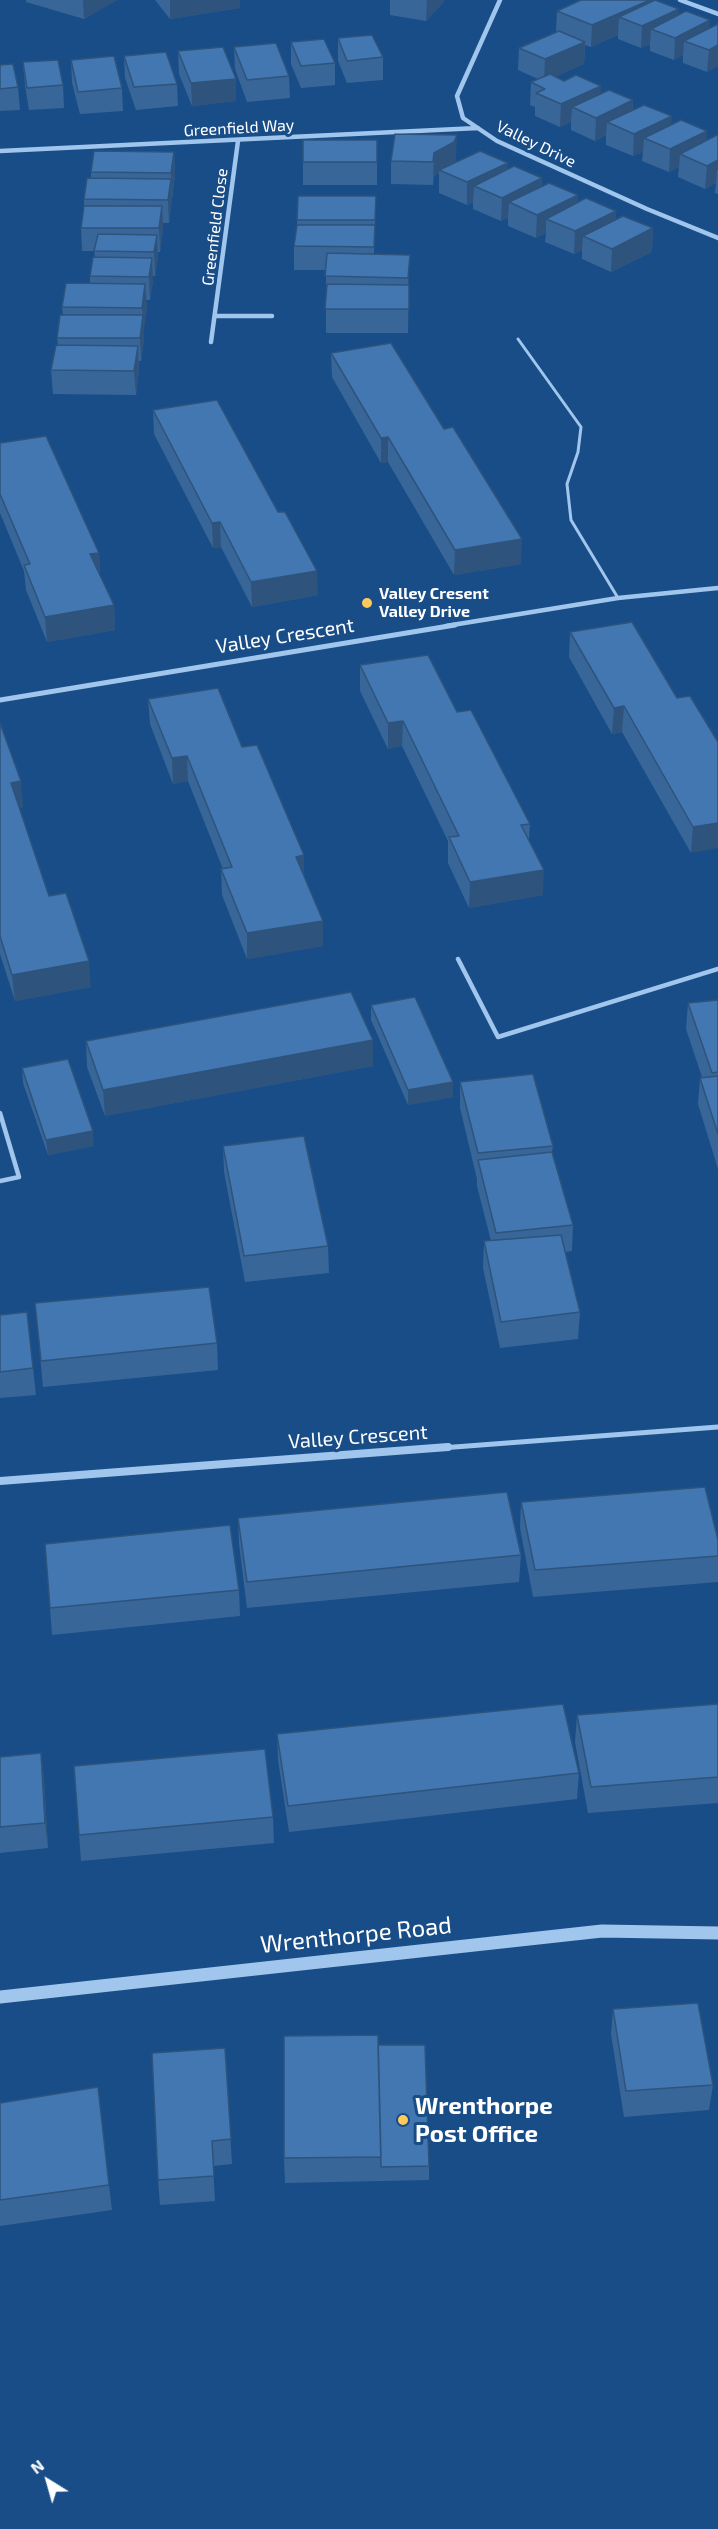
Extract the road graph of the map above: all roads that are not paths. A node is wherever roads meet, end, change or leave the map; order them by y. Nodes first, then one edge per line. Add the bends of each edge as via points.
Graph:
1 (500, 0) edge
2 (680, 0) edge
3 (718, 14) edge
4 (478, 128) junction
5 (238, 141) junction
6 (0, 151) edge
7 (718, 237) edge
8 (216, 316) junction
9 (272, 316) dead end
10 (518, 339) dead end
11 (211, 342) dead end
12 (718, 588) edge
13 (618, 598) junction
14 (0, 700) edge
15 (458, 959) dead end
16 (718, 969) edge
17 (0, 1113) edge
18 (0, 1181) edge
19 (718, 1427) edge
20 (0, 1480) edge
21 (718, 1933) edge
22 (0, 1997) edge

1 - 4 street, Valley Drive via 457,96 463,118
2 - 3 street
4 - 5 street, Greenfield Way
4 - 7 street, Valley Drive via 497,141 567,173
5 - 6 street, Greenfield Way
5 - 8 street, Greenfield Close
8 - 9 street, Greenfield Close
8 - 11 street, Greenfield Close
10 - 13 lane via 581,427 578,452 567,484 571,520
12 - 13 street, Valley Crescent
13 - 14 street, Valley Crescent
15 - 16 lane via 498,1036
17 - 18 lane via 19,1178
19 - 20 street, Valley Crescent
21 - 22 street, Wrenthorpe Road via 602,1931

